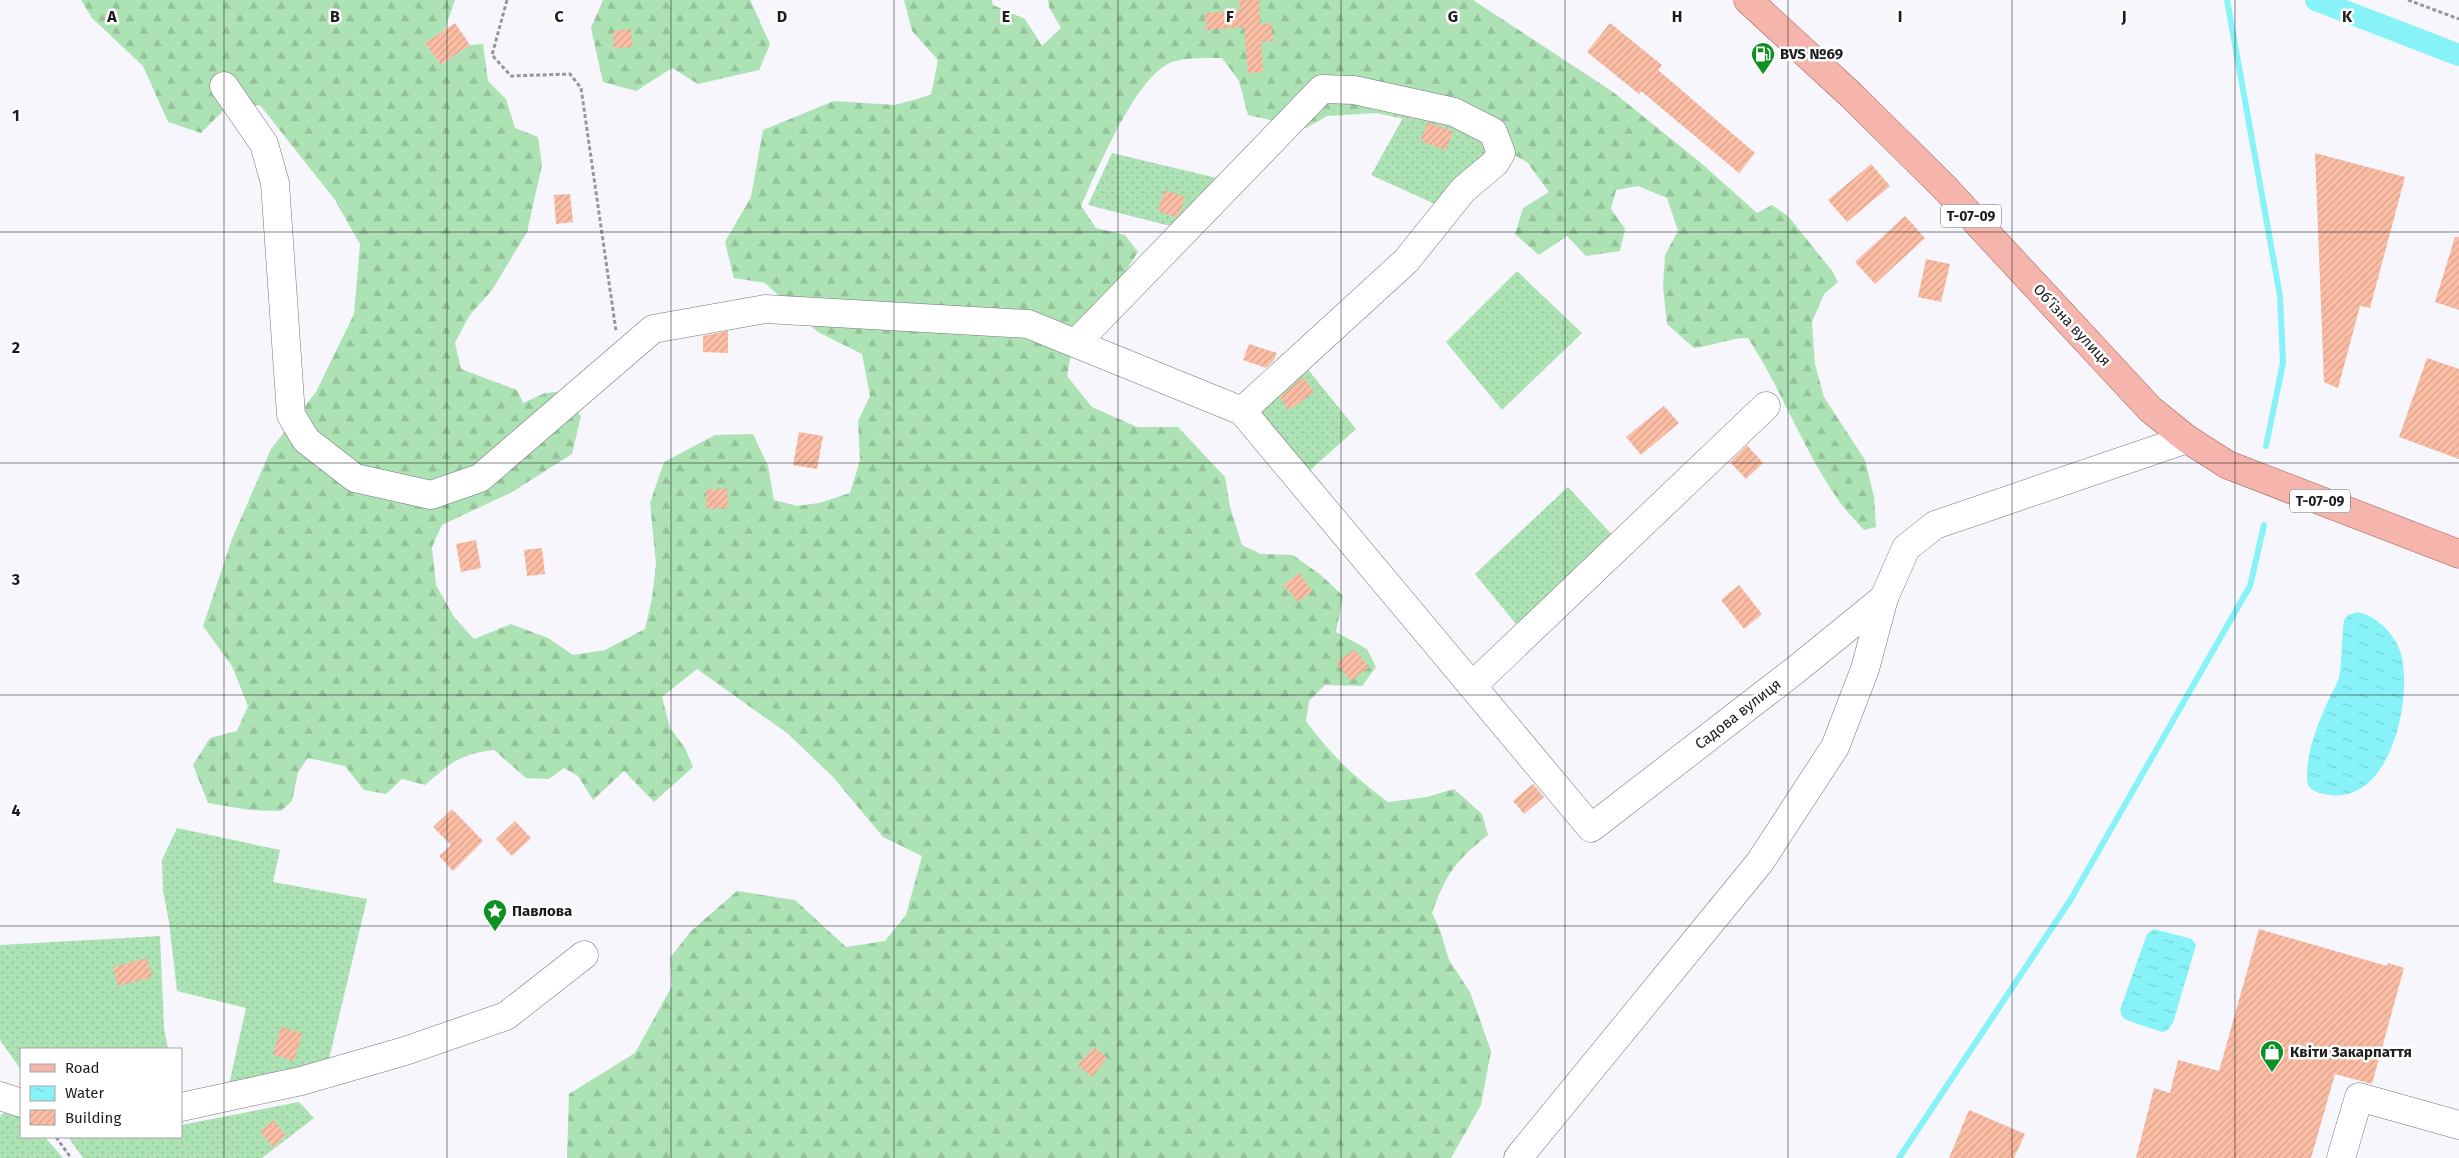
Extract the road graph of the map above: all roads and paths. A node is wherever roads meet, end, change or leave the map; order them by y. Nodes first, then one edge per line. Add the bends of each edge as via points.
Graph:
1 (507, 0) edge
2 (1748, 0) edge
3 (2408, 0) edge
4 (2459, 19) edge
5 (224, 86) dead end
6 (1076, 343) junction
7 (620, 358) junction
8 (1766, 406) dead end
9 (1242, 411) junction
10 (2187, 439) junction
11 (2457, 557) edge
12 (1884, 598) junction
13 (1472, 686) junction
14 (584, 955) dead end
15 (0, 1096) edge
16 (20, 1103) edge
17 (182, 1107) edge
18 (2459, 1125) edge
19 (57, 1138) edge
20 (71, 1158) edge
21 (1518, 1158) edge
22 (2341, 1158) edge

1 - 7 path via 492,54 511,76 570,74 580,88
2 - 10 main road, Обʼїзна вулиця / Т-07-09 via 1851,95 1930,174 2150,408
3 - 4 path
5 - 7 street via 264,144 275,183 291,414 306,440 354,478 432,494 480,478
6 - 7 street via 1028,324 765,309 653,329
6 - 9 street
6 - 9 street via 1322,89 1354,90 1454,112 1493,132 1501,153 1495,163 1463,190 1406,261
8 - 13 street
9 - 13 street
10 - 11 main road, Обʼїзна вулиця / Т-07-09 via 2228,465
10 - 12 street via 1935,525 1906,548
12 - 13 street, Садова вулиця via 1591,828
12 - 21 street via 1865,669 1835,747 1760,862
14 - 17 street via 506,1016 405,1051 301,1081
15 - 16 street
18 - 22 street via 2359,1097
19 - 20 path

